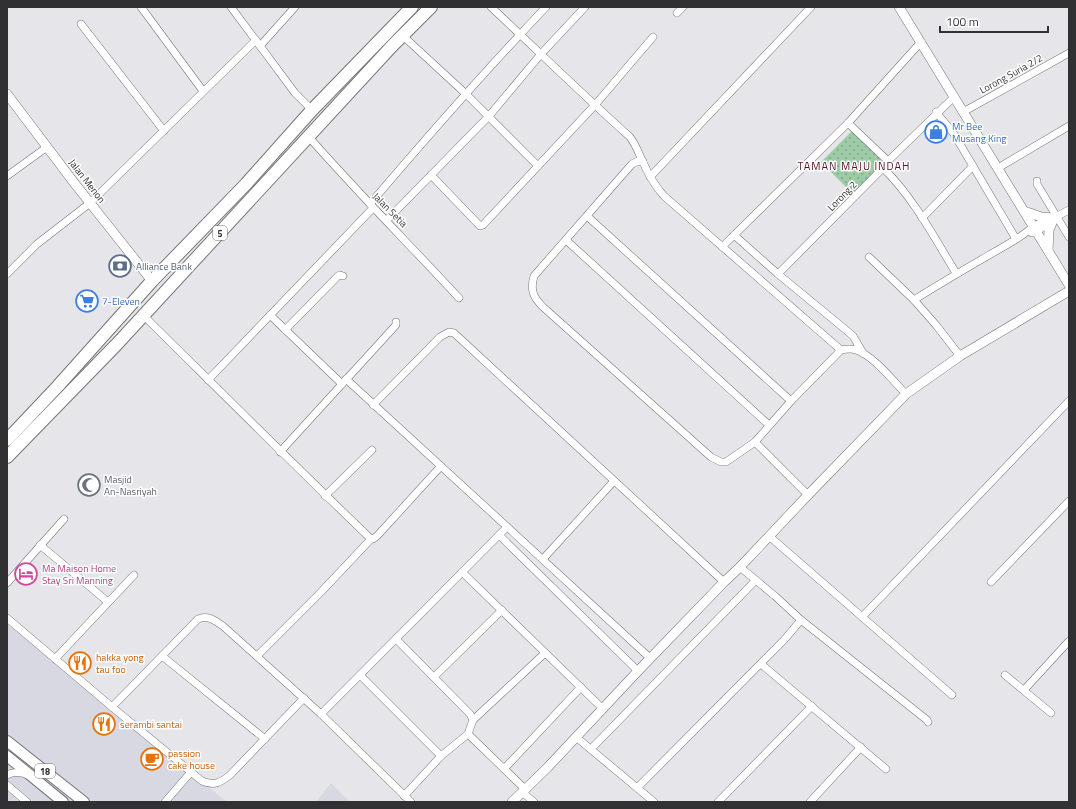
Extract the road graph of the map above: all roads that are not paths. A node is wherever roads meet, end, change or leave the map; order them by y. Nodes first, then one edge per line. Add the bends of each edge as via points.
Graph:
1 (141, 7) edge
2 (231, 7) edge
3 (295, 7) edge
4 (412, 7) edge
5 (421, 7) edge
6 (431, 7) edge
7 (491, 7) edge
8 (546, 7) edge
9 (585, 7) edge
10 (683, 7) edge
11 (811, 7) edge
12 (899, 7) edge
13 (677, 13) dead end
14 (81, 24) dead end
15 (397, 32) junction
16 (520, 34) junction
17 (653, 37) dead end
18 (920, 42) junction
19 (258, 43) junction
20 (392, 46) junction
21 (1069, 53) edge
22 (541, 54) junction
23 (203, 92) junction
24 (7, 94) edge
25 (466, 94) junction
26 (954, 97) junction
27 (594, 105) junction
28 (312, 110) junction
29 (936, 112) junction
30 (963, 112) junction
31 (489, 116) junction
32 (848, 122) junction
33 (1069, 126) edge
34 (164, 131) junction
35 (308, 136) junction
36 (47, 147) junction
37 (888, 161) junction
38 (643, 162) junction
39 (538, 166) junction
40 (973, 166) junction
41 (883, 168) junction
42 (998, 168) junction
43 (431, 175) junction
44 (7, 176) edge
45 (650, 177) junction
46 (1037, 181) dead end
47 (246, 184) junction
48 (90, 203) junction
49 (372, 206) junction
50 (1069, 210) edge
51 (1024, 211) junction
52 (587, 216) junction
53 (922, 218) junction
54 (1054, 218) junction
55 (387, 220) junction
56 (1035, 229) junction
57 (218, 235) junction
58 (734, 235) junction
59 (1069, 237) edge
60 (1016, 239) junction
61 (566, 240) junction
62 (722, 247) junction
63 (1048, 252) junction
64 (869, 256) dead end
65 (956, 273) junction
66 (7, 274) edge
67 (778, 274) junction
68 (343, 276) dead end
69 (152, 281) junction
70 (1069, 285) edge
71 (1069, 291) edge
72 (459, 298) dead end
73 (914, 300) junction
74 (143, 315) junction
75 (270, 315) junction
76 (396, 322) dead end
77 (285, 330) junction
78 (841, 350) junction
79 (863, 354) junction
80 (960, 356) junction
81 (208, 380) junction
82 (344, 382) junction
83 (58, 386) junction
84 (906, 394) junction
85 (791, 401) junction
86 (1069, 401) edge
87 (373, 404) junction
88 (770, 425) junction
89 (7, 440) edge
90 (755, 442) junction
91 (372, 450) dead end
92 (280, 452) junction
93 (7, 457) edge
94 (441, 466) junction
95 (614, 481) junction
96 (808, 495) junction
97 (325, 496) junction
98 (1069, 501) edge
99 (64, 519) dead end
100 (507, 527) junction
101 (499, 535) junction
102 (769, 536) junction
103 (371, 539) junction
104 (40, 545) junction
105 (543, 560) junction
106 (740, 567) junction
107 (462, 572) junction
108 (134, 575) dead end
109 (756, 580) junction
110 (724, 582) junction
111 (991, 582) dead end
112 (7, 583) edge
113 (108, 602) junction
114 (502, 610) junction
115 (862, 617) junction
116 (7, 618) edge
117 (801, 620) junction
118 (396, 639) junction
119 (1069, 641) edge
120 (545, 653) junction
121 (162, 656) junction
122 (257, 656) junction
123 (55, 658) junction
124 (650, 658) junction
125 (761, 664) junction
126 (638, 671) junction
127 (360, 675) junction
128 (1006, 675) dead end
129 (434, 677) junction
130 (580, 687) junction
131 (1024, 690) junction
132 (952, 694) dead end
133 (304, 698) junction
134 (812, 706) junction
135 (112, 707) junction
136 (602, 708) junction
137 (1051, 713) dead end
138 (321, 714) junction
139 (473, 720) junction
140 (928, 722) dead end
141 (468, 734) junction
142 (576, 737) junction
143 (264, 739) junction
144 (7, 741) edge
145 (861, 747) junction
146 (590, 749) junction
147 (7, 756) edge
148 (441, 756) junction
149 (504, 769) junction
150 (886, 769) dead end
151 (191, 772) junction
152 (7, 775) edge
153 (32, 777) junction
154 (7, 786) edge
155 (637, 788) junction
156 (524, 791) junction
157 (404, 796) junction
158 (27, 802) edge
159 (63, 802) edge
160 (84, 802) edge
161 (165, 802) edge
162 (410, 802) edge
163 (512, 802) edge
164 (534, 802) edge
165 (654, 802) edge
166 (718, 802) edge
167 (810, 802) edge

1 - 23 street
2 - 19 street
3 - 19 street
4 - 15 highway, 5
5 - 15 highway
6 - 15 highway, 5
7 - 16 street
8 - 16 street
9 - 22 street
10 - 13 street
11 - 45 street
12 - 18 street
14 - 34 street
15 - 20 highway, 5
15 - 25 street
15 - 28 highway, 5
16 - 22 street
16 - 25 street
17 - 27 street
18 - 26 street
18 - 32 street
19 - 23 street
19 - 28 street via 295,93
20 - 28 highway via 356,76 324,110
20 - 35 highway, 5
21 - 30 street, Lorong Suria 2/2
22 - 27 street
22 - 31 street
23 - 34 street
24 - 36 street, Jalan Menon
25 - 31 street
25 - 49 street
26 - 29 street, Lorong 2
26 - 30 street
27 - 38 street via 637,146
27 - 39 street
28 - 47 highway, 5
29 - 37 street, Lorong 2
29 - 40 street via 954,134
30 - 42 street
31 - 39 street
31 - 43 street
32 - 37 street
32 - 58 street
33 - 42 street
34 - 48 street
35 - 47 highway via 296,136 264,172
35 - 49 street, Jalan Setia
35 - 57 highway, 5
36 - 44 street
36 - 48 street, Jalan Menon
37 - 41 street, Lorong 2
38 - 45 street
38 - 52 street via 632,164
39 - 43 street via 482,226
40 - 53 street
40 - 60 street
41 - 53 street
41 - 67 street, Lorong 2
42 - 51 street
43 - 55 street
45 - 62 street via 664,196
46 - 54 street
47 - 69 highway, 5
48 - 66 street via 37,244
48 - 69 street, Jalan Menon
49 - 55 street, Jalan Setia
49 - 75 street
50 - 54 street
51 - 54 street
51 - 56 street
52 - 61 street
52 - 85 street
53 - 65 street
54 - 56 street via 1042,221
54 - 59 street
54 - 63 street via 1049,230
55 - 72 street, Jalan Setia
56 - 60 street
56 - 63 street
57 - 69 highway via 199,245 164,280 157,283
57 - 74 highway, 5
58 - 62 street
58 - 67 street
60 - 65 street
61 - 88 street
61 - 90 street via 534,276 532,285 536,300 711,457 726,462
62 - 78 street
63 - 70 street
64 - 73 street
65 - 73 street
67 - 79 street via 846,330
68 - 77 street via 338,276
69 - 83 highway, 5
71 - 80 street
73 - 80 street
74 - 81 street
74 - 83 highway via 134,315 130,318
74 - 93 highway, 5
75 - 77 street
75 - 81 street
76 - 82 street
77 - 82 street
78 - 79 street via 850,348
78 - 85 street
79 - 84 street via 876,363
80 - 84 street
81 - 92 street via 264,433
82 - 87 street
82 - 92 street
83 - 89 highway, 5
84 - 96 street
85 - 88 street
86 - 115 street
87 - 94 street
87 - 95 street via 440,337 449,332 454,333
88 - 90 street
90 - 96 street
91 - 97 street
92 - 97 street
94 - 100 street
94 - 103 street via 377,536
95 - 105 street
95 - 110 street
96 - 102 street
97 - 103 street
98 - 111 street
99 - 104 street
100 - 101 street
100 - 105 street
101 - 107 street
101 - 126 street
102 - 106 street
102 - 115 street
103 - 122 street
104 - 112 street
104 - 113 street
105 - 124 street
106 - 109 street
106 - 110 street
107 - 114 street
107 - 118 street
108 - 113 street
109 - 117 street
109 - 146 street
110 - 124 street
113 - 123 street
114 - 120 street
114 - 129 street
115 - 132 street
116 - 123 street
117 - 125 street
117 - 140 street
118 - 127 street
118 - 129 street
119 - 131 street
120 - 130 street
120 - 139 street
121 - 122 street via 203,617 215,620
121 - 135 street
121 - 143 street
122 - 133 street
123 - 135 street
124 - 126 street
125 - 134 street
125 - 155 street
126 - 136 street
127 - 138 street
127 - 148 street
128 - 131 street
129 - 139 street
130 - 136 street
130 - 149 street
131 - 137 street
133 - 138 street
133 - 143 street
134 - 145 street
134 - 166 street
135 - 151 street
136 - 142 street
138 - 157 street
139 - 141 street
141 - 148 street
141 - 149 street
142 - 146 street
142 - 156 street
143 - 151 street via 230,775 218,783 202,781
144 - 160 main road, 18
145 - 150 street
145 - 167 street
146 - 155 street
147 - 153 main road, 18
148 - 157 street
149 - 156 street
151 - 161 street
152 - 153 street via 21,772
153 - 159 main road, 18
154 - 158 street
155 - 165 street
156 - 163 street
156 - 164 street
157 - 162 street

